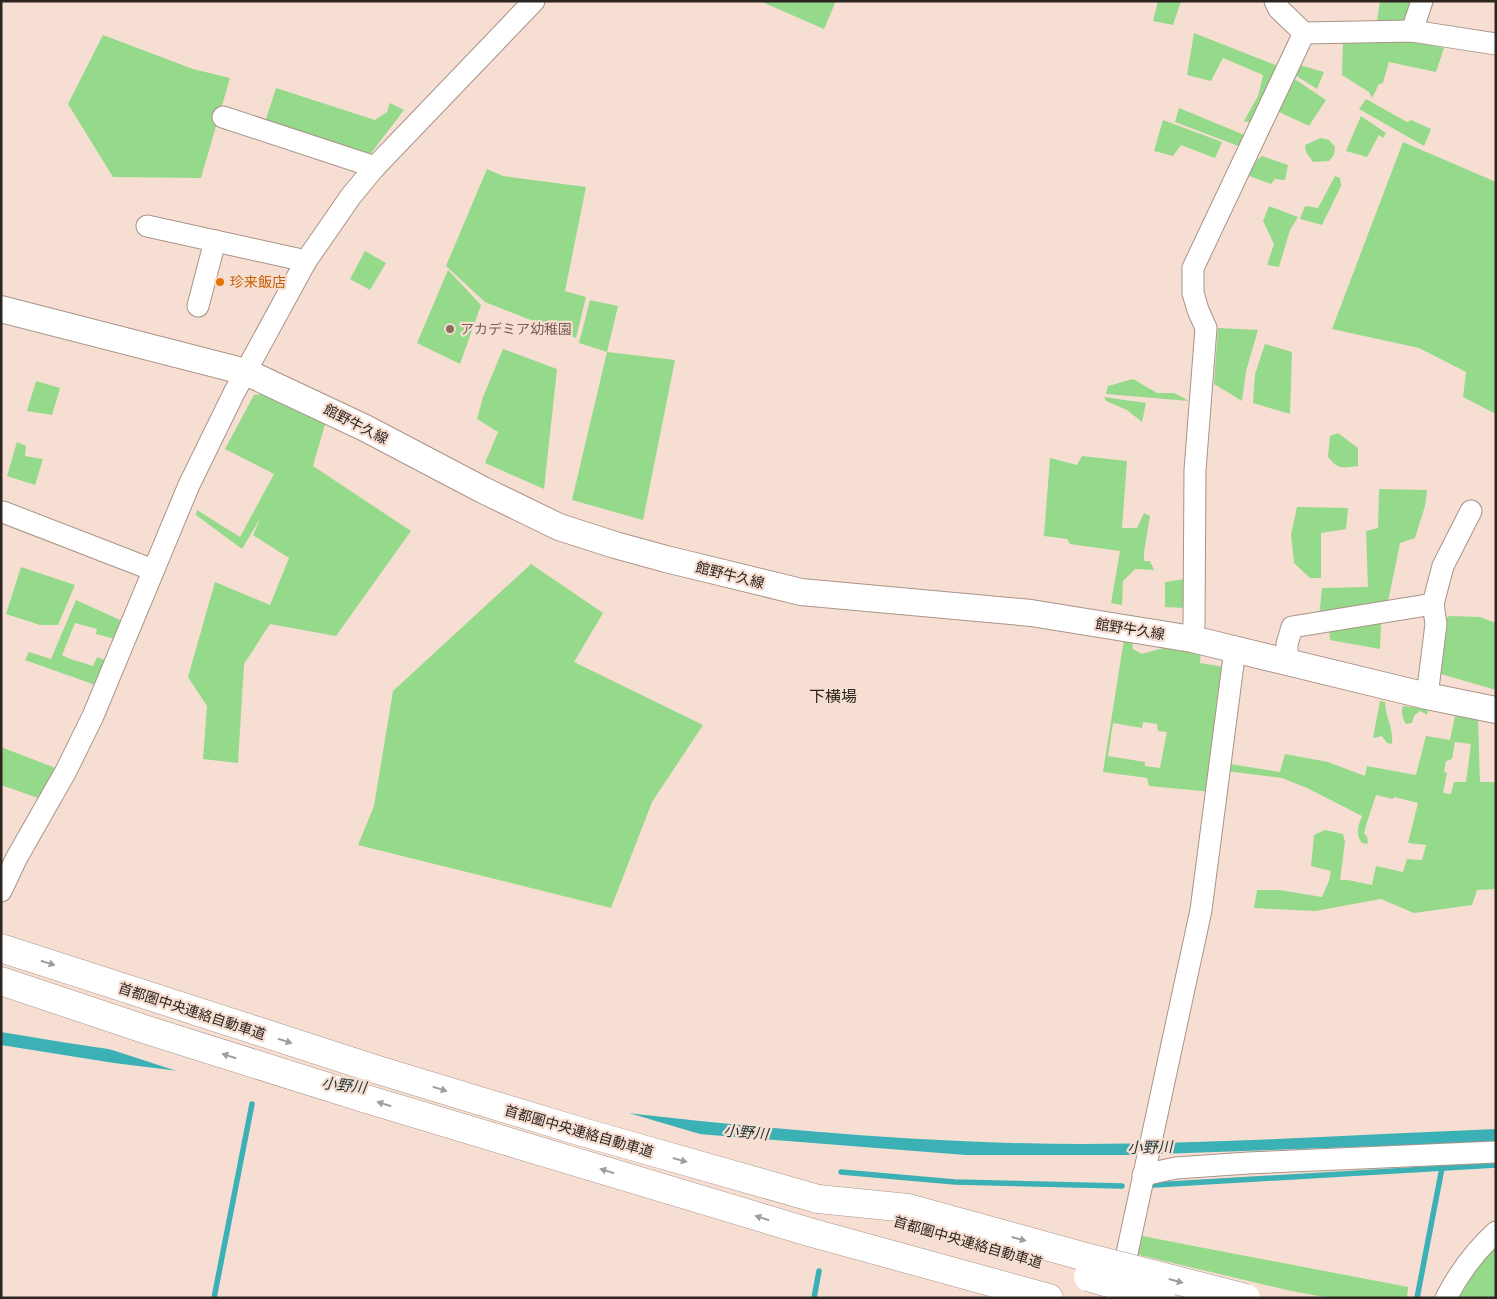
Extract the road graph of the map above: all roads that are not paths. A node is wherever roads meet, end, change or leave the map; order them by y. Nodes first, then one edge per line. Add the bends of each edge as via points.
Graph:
1 (534, 1) edge
2 (1275, 1) edge
3 (1422, 1) edge
4 (1412, 31) junction
5 (1304, 33) junction
6 (1496, 44) edge
7 (223, 117) dead end
8 (375, 167) junction
9 (147, 226) dead end
10 (215, 241) junction
11 (306, 261) junction
12 (198, 306) dead end
13 (1, 309) edge
14 (246, 372) junction
15 (1471, 511) dead end
16 (3, 512) dead end
17 (153, 570) junction
18 (1433, 604) junction
19 (1192, 639) junction
20 (1235, 649) junction
21 (1287, 662) junction
22 (1426, 696) junction
23 (1496, 710) edge
24 (1, 891) edge
25 (1, 948) edge
26 (1, 981) edge
27 (1496, 1152) edge
28 (1144, 1170) junction
29 (818, 1199) junction
30 (809, 1232) junction
31 (1496, 1232) edge
32 (982, 1298) edge
33 (1049, 1298) edge
34 (1117, 1298) edge
35 (1161, 1298) edge
36 (1246, 1298) edge
37 (1446, 1298) edge

1 - 8 street
2 - 5 street
3 - 4 street
4 - 5 street
4 - 6 street
5 - 19 street via 1193,268 1192,293 1206,328 1195,470
7 - 8 street
8 - 11 street
9 - 10 street
10 - 11 street
10 - 12 street
11 - 14 street
13 - 14 main road, 館野牛久線
14 - 17 street via 189,485
14 - 19 main road, 館野牛久線 via 365,428 558,527 615,545 801,592 1030,613
15 - 18 street via 1444,566
16 - 17 street
17 - 24 street via 94,716
18 - 21 street via 1292,627 1287,644
18 - 22 street via 1436,624
19 - 20 main road, 館野牛久線
20 - 21 main road, 館野牛久線
20 - 28 street via 1201,910
21 - 22 main road, 館野牛久線
22 - 23 main road, 館野牛久線
25 -> 29 highway, 首都圏中央連絡自動車道 via 384,1072
30 -> 26 highway via 363,1098
27 - 28 street
28 - 34 street
29 - 35 highway, 首都圏中央連絡自動車道, bridge
29 -> 36 highway, bridge via 908,1208
30 - 32 highway via 908,1275
30 - 33 highway
31 - 37 street via 1465,1267

